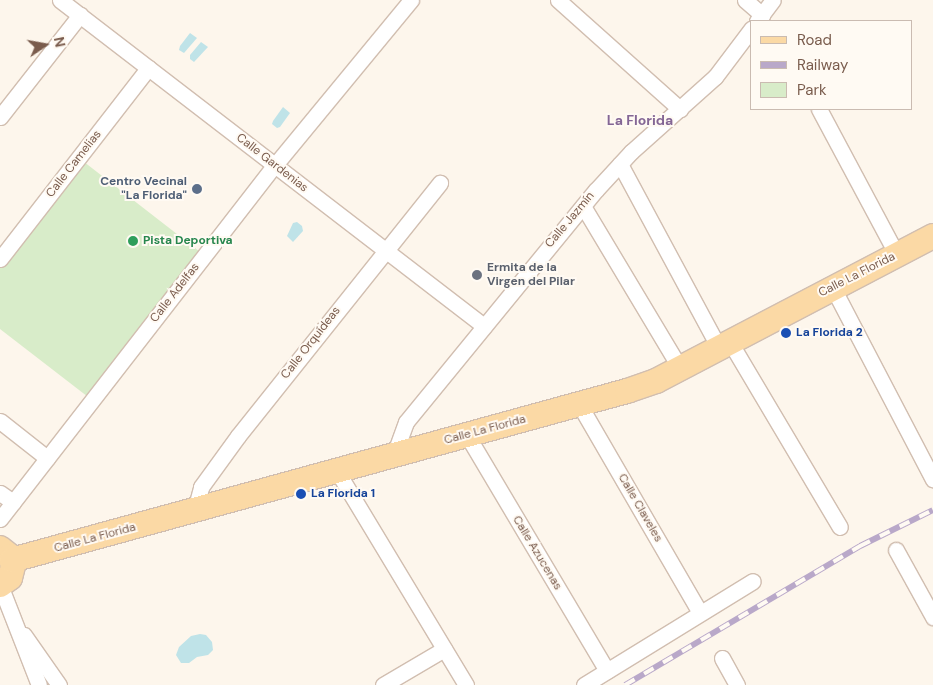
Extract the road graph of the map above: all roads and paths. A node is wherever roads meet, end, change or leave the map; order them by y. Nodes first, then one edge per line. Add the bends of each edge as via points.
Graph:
1 (60, 0) edge
2 (411, 0) edge
3 (558, 0) edge
4 (744, 0) edge
5 (766, 13) edge
6 (80, 15) junction
7 (750, 31) edge
8 (148, 68) junction
9 (680, 109) junction
10 (820, 110) edge
11 (0, 117) edge
12 (620, 164) junction
13 (275, 165) junction
14 (440, 182) dead end
15 (582, 206) junction
16 (933, 236) edge
17 (384, 250) junction
18 (897, 255) junction
19 (0, 260) edge
20 (833, 288) junction
21 (484, 326) junction
22 (725, 345) junction
23 (680, 368) junction
24 (579, 404) junction
25 (0, 421) edge
26 (467, 435) junction
27 (394, 455) junction
28 (47, 458) junction
29 (337, 471) junction
30 (933, 479) edge
31 (0, 493) edge
32 (13, 502) junction
33 (195, 510) junction
34 (0, 519) edge
35 (840, 527) dead end
36 (896, 550) dead end
37 (6, 554) edge
38 (753, 580) dead end
39 (0, 585) edge
40 (700, 613) junction
41 (11, 618) junction
42 (933, 618) edge
43 (444, 649) junction
44 (722, 658) dead end
45 (607, 671) junction
46 (38, 685) edge
47 (59, 685) edge
48 (383, 685) edge
49 (466, 685) edge
50 (584, 685) edge
51 (737, 685) edge

1 - 6 street, Calle Gardenias
2 - 13 street, Calle Adelfas
3 - 9 street
4 - 5 street
6 - 8 street, Calle Gardenias
6 - 11 street
7 - 9 street, Calle Jazmín via 715,77
8 - 13 street, Calle Gardenias
8 - 19 street, Calle Camelias
9 - 12 street, Calle Jazmín
10 - 18 street
12 - 15 street, Calle Jazmín
12 - 22 street
13 - 17 street, Calle Gardenias
13 - 28 street, Calle Adelfas
14 - 17 street, Calle Orquídeas
15 - 21 street, Calle Jazmín
15 - 23 street
16 - 18 main road, Calle La Florida
17 - 21 street, Calle Gardenias
17 - 33 street, Calle Orquídeas via 206,479
18 - 20 main road, Calle La Florida
20 - 22 main road, Calle La Florida
20 - 30 street
21 - 27 street, Calle Jazmín via 406,422
22 - 23 main road, Calle La Florida
22 - 35 street
23 - 24 main road, Calle La Florida via 656,381
24 - 26 main road, Calle La Florida
24 - 40 street, Calle Claveles
25 - 28 street
26 - 27 main road, Calle La Florida
26 - 45 street, Calle Azucenas
27 - 29 main road, Calle La Florida
28 - 32 street, Calle Adelfas
29 - 33 main road, Calle La Florida
29 - 43 street
31 - 32 street
32 - 34 street, Calle Adelfas
33 - 37 main road, Calle La Florida
36 - 42 street
37 - 39 main road via 10,578
38 - 40 street
39 - 41 street
40 - 45 street
41 - 46 street
41 - 47 street
43 - 48 street
43 - 49 street
44 - 51 street
45 - 50 street

